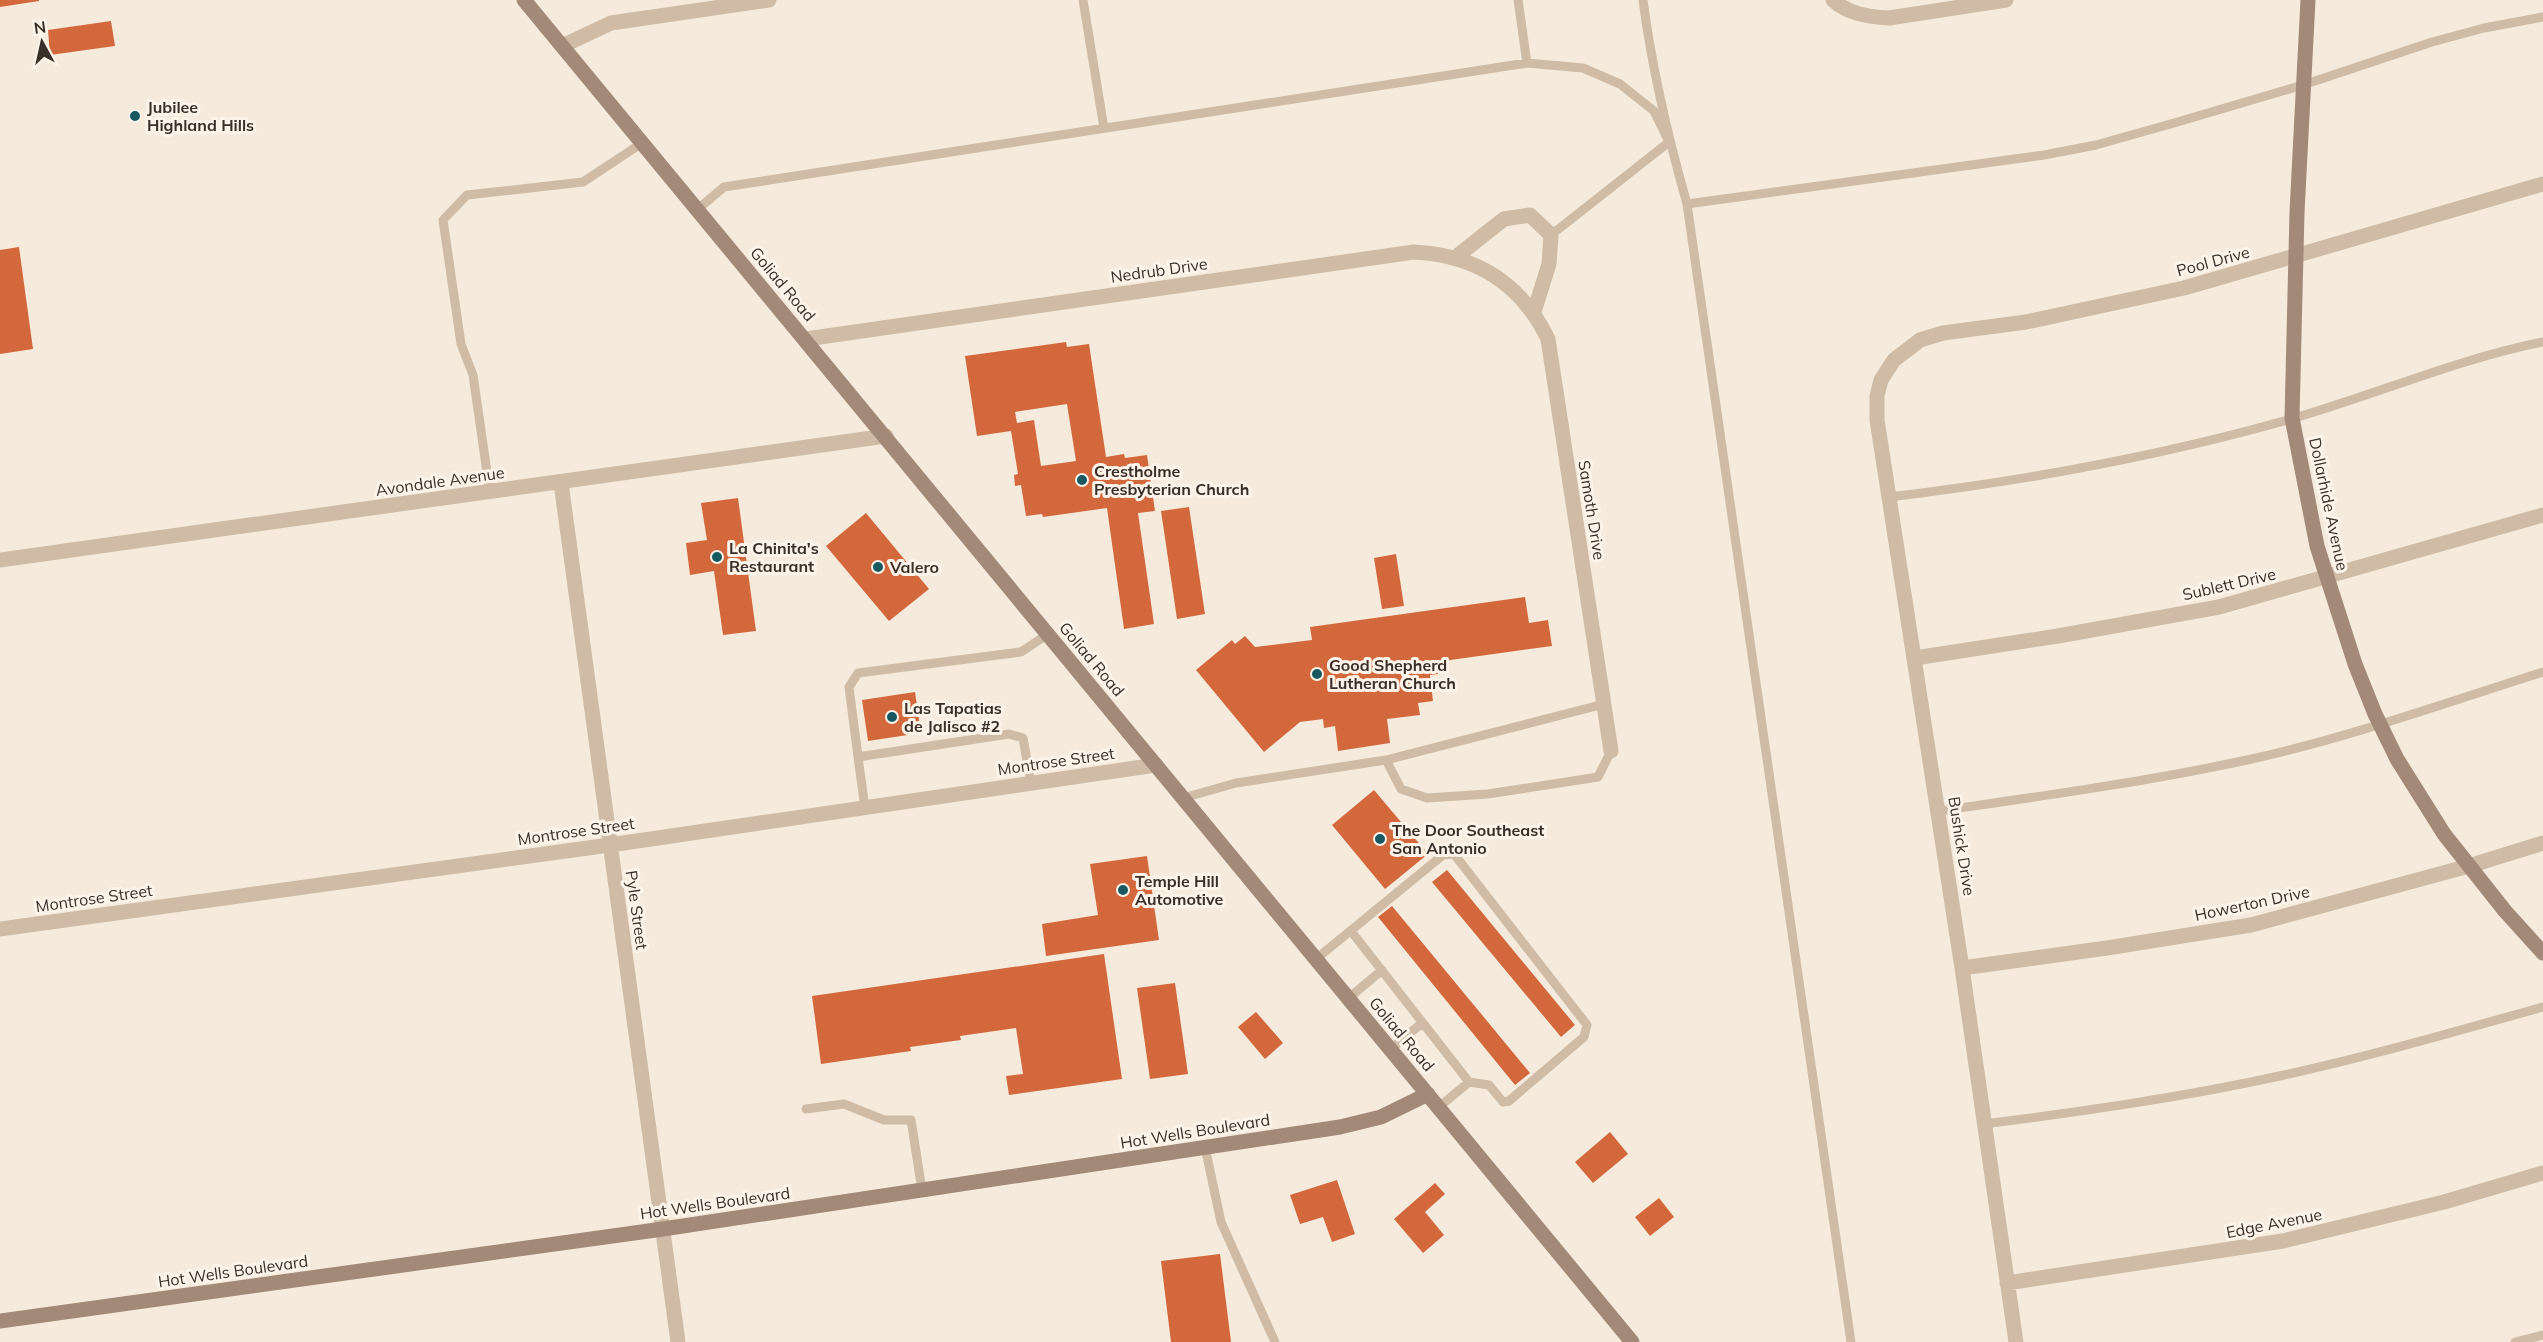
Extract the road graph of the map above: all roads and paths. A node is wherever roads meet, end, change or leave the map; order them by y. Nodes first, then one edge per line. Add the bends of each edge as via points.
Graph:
1 (524, 0) edge
2 (769, 0) edge
3 (1083, 0) edge
4 (1518, 0) edge
5 (1643, 0) edge
6 (2006, 0) edge
7 (2308, 0) edge
8 (1835, 2) edge
9 (2543, 17) edge
10 (562, 46) junction
11 (1527, 63) junction
12 (2303, 85) junction
13 (1104, 128) junction
14 (1670, 142) junction
15 (642, 143) junction
16 (2543, 184) edge
17 (1688, 204) junction
18 (698, 209) junction
19 (1551, 235) junction
20 (2296, 255) junction
21 (1456, 257) junction
22 (1509, 288) joint
23 (1534, 312) junction
24 (806, 339) junction
25 (2543, 342) edge
26 (1894, 360) joint
27 (2292, 418) junction
28 (885, 436) junction
29 (561, 483) junction
30 (490, 493) junction
31 (1889, 496) junction
32 (2543, 515) edge
33 (0, 560) edge
34 (2326, 579) junction
35 (1048, 634) junction
36 (1915, 658) junction
37 (2543, 672) edge
38 (1604, 704) junction
39 (2380, 725) junction
40 (1611, 751) joint
41 (858, 757) junction
42 (1386, 760) junction
43 (1156, 765) junction
44 (1031, 783) junction
45 (1183, 798) junction
46 (865, 808) junction
47 (1939, 811) junction
48 (2543, 843) edge
49 (610, 845) junction
50 (2469, 866) junction
51 (0, 929) edge
52 (1351, 931) junction
53 (2543, 953) edge
54 (1316, 959) junction
55 (1962, 968) junction
56 (1382, 970) junction
57 (1349, 998) junction
58 (2543, 1008) edge
59 (1422, 1023) junction
60 (1391, 1049) junction
61 (1469, 1082) junction
62 (1428, 1094) junction
63 (1439, 1107) junction
64 (806, 1109) dead end
65 (1984, 1124) junction
66 (1205, 1147) junction
67 (2543, 1173) edge
68 (922, 1190) junction
69 (663, 1228) junction
70 (2007, 1283) junction
71 (0, 1321) edge
72 (2543, 1335) edge
73 (1628, 1341) edge
74 (678, 1342) edge
75 (1275, 1342) edge
76 (1851, 1342) edge
77 (2016, 1342) edge
78 (2516, 1342) edge

1 - 10 street, Goliad Road
2 - 10 street via 611,23
3 - 13 lane
4 - 11 lane
5 - 14 lane
6 - 8 street via 1889,18 1847,10
7 - 12 street, Dollarhide Avenue
9 - 12 lane via 2432,42
10 - 15 street, Goliad Road
11 - 13 lane
11 - 14 lane via 1583,68 1620,84 1654,111
12 - 17 lane via 2086,147
12 - 20 street, Dollarhide Avenue
13 - 18 lane via 724,187
14 - 17 lane
14 - 19 lane
15 - 18 street, Goliad Road
15 - 30 lane via 583,182 467,195 443,220 461,344 473,375
16 - 20 street, Pool Drive
17 - 76 lane
18 - 24 street, Goliad Road
19 - 21 street via 1530,215 1504,219
19 - 23 street via 1549,264
20 - 26 street, Pool Drive via 2172,290 2026,322 1943,333 1920,340
20 - 27 street, Dollarhide Avenue
21 - 22 street, Nedrub Drive via 1479,266
21 - 24 street, Nedrub Drive via 1414,252
22 - 23 street, Samoth Drive
23 - 38 street, Samoth Drive via 1548,339
24 - 28 street, Goliad Road
25 - 27 lane via 2402,381
26 - 31 street, Bushick Drive via 1881,380 1877,396
27 - 31 lane via 2109,462 1956,489
27 - 34 street, Dollarhide Avenue
28 - 29 street, Avondale Avenue
28 - 35 street, Goliad Road
29 - 30 street, Avondale Avenue
29 - 49 street, Pyle Street
30 - 33 street, Avondale Avenue
31 - 36 street, Bushick Drive
32 - 34 street, Sublett Drive
34 - 36 street, Sublett Drive via 2219,607
34 - 39 street, Dollarhide Avenue
35 - 41 lane via 1021,652 858,673 849,687
35 - 43 street, Goliad Road
36 - 47 street, Bushick Drive
37 - 39 lane
38 - 40 street, Samoth Drive
38 - 42 lane
39 - 47 lane via 2247,760
39 - 50 street, Dollarhide Avenue via 2444,834
40 - 42 lane via 1598,777 1488,794 1427,798 1401,789
41 - 44 lane via 1009,734 1023,738
41 - 46 lane
42 - 45 lane via 1236,783
43 - 44 street, Montrose Street
43 - 45 street, Goliad Road
44 - 46 street, Montrose Street
45 - 54 street, Goliad Road
46 - 49 street, Montrose Street
47 - 55 street, Bushick Drive
48 - 50 street, Howerton Drive
49 - 51 street, Montrose Street
49 - 69 street, Pyle Street
50 - 53 street, Dollarhide Avenue
50 - 55 street, Howerton Drive via 2251,925
52 - 54 lane
52 - 56 lane
52 - 61 lane via 1443,855 1454,854 1587,1025 1584,1037 1509,1101 1503,1102 1489,1085
54 - 57 street, Goliad Road
55 - 65 street, Bushick Drive
56 - 57 lane
56 - 59 lane
57 - 60 street, Goliad Road
58 - 65 lane via 2282,1076 2105,1108
59 - 60 lane
59 - 61 lane
60 - 62 street, Goliad Road
61 - 63 lane
62 - 63 street, Goliad Road
62 - 66 street, Hot Wells Boulevard via 1381,1117 1340,1127
63 - 73 street, Goliad Road
64 - 68 lane via 844,1104 884,1120 911,1120
65 - 70 street, Bushick Drive
66 - 68 street, Hot Wells Boulevard
66 - 75 lane via 1221,1222
67 - 70 street, Edge Avenue via 2444,1202 2283,1241
68 - 69 street, Hot Wells Boulevard
69 - 71 street, Hot Wells Boulevard
69 - 74 street, Pyle Street
70 - 77 street, Bushick Drive
72 - 78 lane

